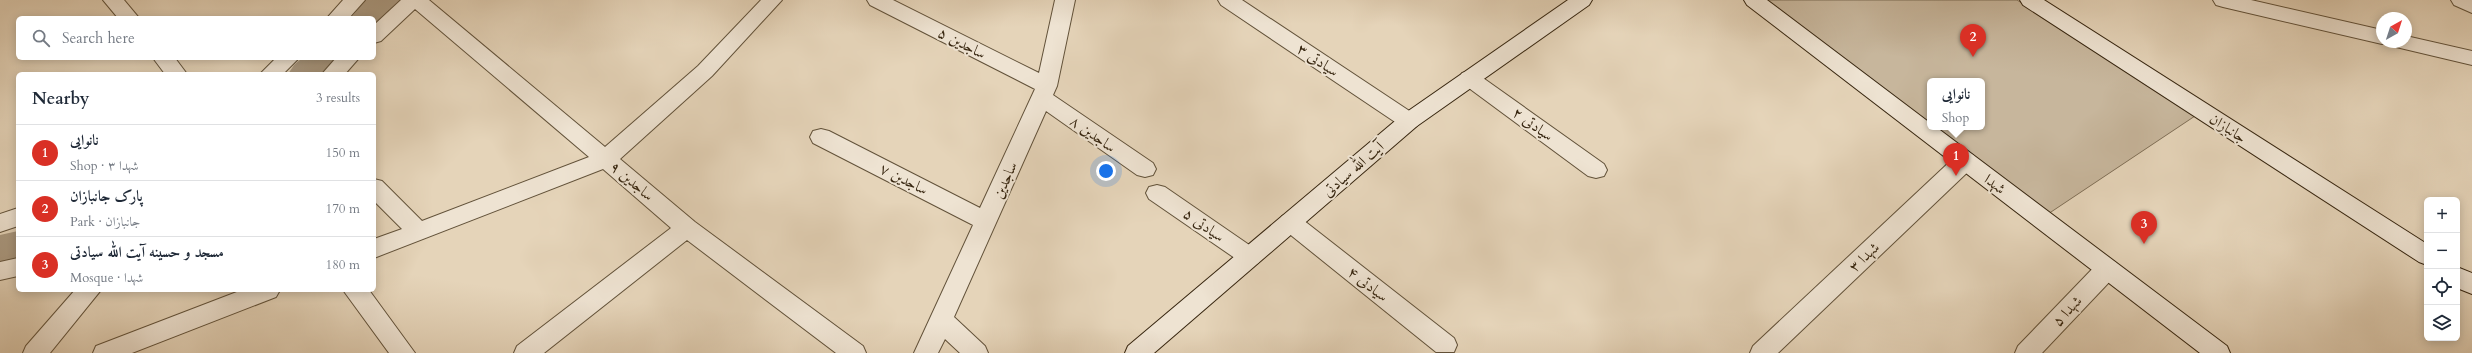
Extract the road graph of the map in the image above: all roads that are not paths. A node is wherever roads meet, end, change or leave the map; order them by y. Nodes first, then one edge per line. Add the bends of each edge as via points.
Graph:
1 (113, 0) edge
2 (355, 0) edge
3 (413, 0) edge
4 (417, 0) edge
5 (772, 0) edge
6 (877, 0) edge
7 (1065, 0) edge
8 (1228, 0) edge
9 (1582, 0) edge
10 (1754, 0) edge
11 (2030, 0) edge
12 (2223, 0) edge
13 (2461, 0) edge
14 (2472, 6) edge
15 (127, 16) edge
16 (339, 16) edge
17 (376, 34) edge
18 (2376, 36) edge
19 (2412, 44) edge
20 (2471, 57) edge
21 (165, 60) edge
22 (287, 60) edge
23 (347, 60) edge
24 (175, 72) edge
25 (272, 72) edge
26 (334, 72) edge
27 (1469, 78) junction
28 (1044, 92) junction
29 (1409, 121) junction
30 (821, 137) dead end
31 (606, 159) junction
32 (1965, 160) junction
33 (1145, 169) dead end
34 (1596, 170) dead end
35 (376, 189) edge
36 (1157, 193) dead end
37 (16, 218) edge
38 (986, 221) junction
39 (1290, 222) junction
40 (0, 223) edge
41 (687, 228) junction
42 (419, 232) junction
43 (376, 248) edge
44 (2424, 254) edge
45 (1250, 257) junction
46 (16, 267) edge
47 (2107, 269) junction
48 (0, 271) edge
49 (2460, 278) edge
50 (2472, 285) edge
51 (87, 292) edge
52 (263, 292) edge
53 (357, 292) edge
54 (941, 320) junction
55 (1445, 345) dead end
56 (35, 353) edge
57 (105, 353) edge
58 (403, 353) edge
59 (526, 353) edge
60 (854, 353) edge
61 (926, 353) edge
62 (976, 353) edge
63 (1137, 353) edge
64 (1762, 353) edge
65 (2027, 353) edge
66 (2218, 353) edge

1 - 15 street
2 - 16 street
3 - 17 street
4 - 31 street, ساجدین ۹
5 - 31 street via 705,71
6 - 28 street, ساجدین ۵
7 - 28 street, ساجدین
8 - 29 street, سیادتی ۳
9 - 27 street, آیت الله سیادتی
10 - 32 street, شهدا
11 - 44 street, جانبازان
12 - 18 street
13 - 14 street
19 - 20 street
21 - 24 street
22 - 25 street
23 - 26 street
27 - 29 street, آیت الله سیادتی
27 - 34 street, سیادتی ۲
28 - 33 street, ساجدین ۸
28 - 38 street, ساجدین
29 - 39 street, آیت الله سیادتی
30 - 38 street, ساجدین ۷
31 - 41 street, ساجدین ۹
31 - 42 street
32 - 47 street, شهدا
32 - 64 street, شهدا ۳
35 - 42 street
36 - 45 street, سیادتی ۵
37 - 40 street
38 - 54 street, ساجدین
39 - 45 street, آیت الله سیادتی
39 - 55 street, سیادتی ۴
41 - 59 street
41 - 60 street, ساجدین ۹
42 - 43 street
45 - 63 street, آیت الله سیادتی
46 - 48 street
47 - 65 street, شهدا ۵
47 - 66 street, شهدا
49 - 50 street
51 - 56 street
52 - 57 street
53 - 58 street
54 - 61 street, ساجدین
54 - 62 street

